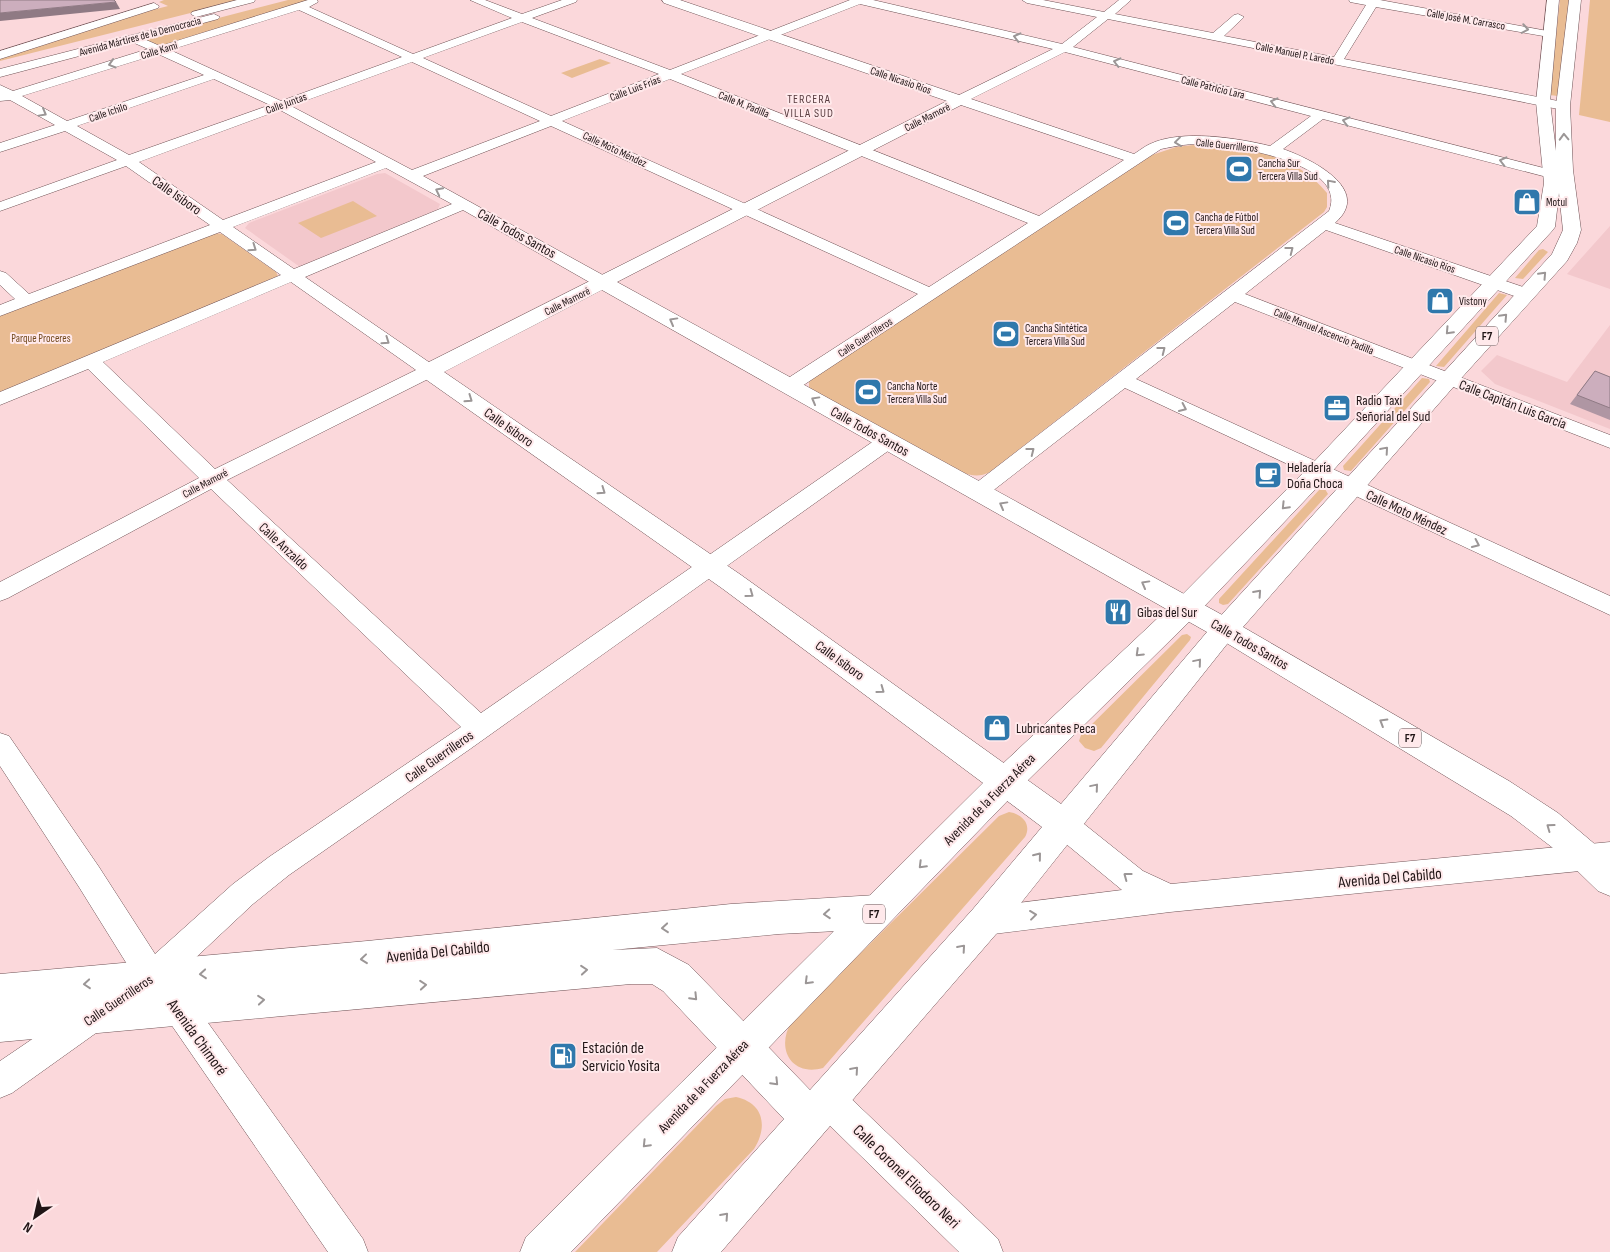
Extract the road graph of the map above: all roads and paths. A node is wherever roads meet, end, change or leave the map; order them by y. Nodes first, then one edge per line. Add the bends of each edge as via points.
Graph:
1 (318, 0) edge
2 (475, 0) edge
3 (572, 0) edge
4 (668, 0) edge
5 (860, 0) edge
6 (906, 0) edge
7 (1027, 0) edge
8 (1126, 0) edge
9 (1354, 0) edge
10 (1553, 0) edge
11 (1574, 0) edge
12 (266, 2) edge
13 (1374, 2) edge
14 (154, 6) dead end
15 (299, 6) junction
16 (894, 7) junction
17 (1106, 16) junction
18 (1238, 17) dead end
19 (522, 18) junction
20 (1549, 34) junction
21 (771, 35) junction
22 (1216, 37) junction
23 (133, 38) junction
24 (1064, 48) junction
25 (159, 50) junction
26 (0, 55) edge
27 (412, 58) junction
28 (1337, 61) junction
29 (0, 64) edge
30 (0, 73) edge
31 (669, 74) junction
32 (215, 75) junction
33 (4, 95) edge
34 (960, 100) junction
35 (1543, 102) junction
36 (280, 105) junction
37 (1563, 106) junction
38 (1322, 114) junction
39 (552, 120) junction
40 (66, 126) junction
41 (0, 148) edge
42 (860, 150) junction
43 (1272, 151) junction
44 (1134, 159) junction
45 (127, 160) junction
46 (386, 163) junction
47 (410, 176) junction
48 (1558, 176) junction
49 (464, 204) junction
50 (0, 207) edge
51 (744, 209) junction
52 (1040, 222) junction
53 (1324, 224) junction
54 (222, 226) junction
55 (0, 276) edge
56 (294, 276) junction
57 (604, 282) junction
58 (1494, 283) junction
59 (931, 294) junction
60 (1233, 294) junction
61 (1526, 294) junction
62 (26, 301) junction
63 (0, 311) edge
64 (92, 361) junction
65 (1416, 367) junction
66 (429, 371) junction
67 (1448, 379) junction
68 (1123, 380) junction
69 (789, 386) junction
70 (0, 399) edge
71 (888, 441) junction
72 (1610, 442) edge
73 (1319, 471) junction
74 (213, 479) junction
75 (1353, 486) junction
76 (979, 491) junction
77 (710, 566) junction
78 (0, 592) edge
79 (1610, 606) edge
80 (1187, 607) junction
81 (1225, 629) junction
82 (479, 728) junction
83 (0, 744) edge
84 (1006, 781) junction
85 (1064, 825) junction
86 (1600, 855) edge
87 (1610, 880) edge
88 (1170, 898) junction
89 (876, 912) junction
90 (985, 921) junction
91 (153, 978) junction
92 (0, 992) edge
93 (177, 1006) junction
94 (96, 1014) junction
95 (0, 1023) edge
96 (742, 1047) junction
97 (0, 1081) edge
98 (820, 1110) junction
99 (350, 1252) edge
100 (541, 1252) edge
101 (693, 1252) edge
102 (985, 1252) edge

1 - 15 street, Calle Kami
2 - 19 street, Calle M. Padilla
3 - 19 street, Calle Juntas
4 - 21 main road, Calle Nicasio Ríos
5 - 16 street, Calle Patricio Lara
5 - 21 street, Calle Luis Frias
6 - 16 street
7 - 17 street, Calle Manuel P. Laredo
8 - 17 street, Calle Mamoré
9 - 13 street, Calle José M. Carrasco
10 - 20 main road, Avenida de la Fuerza Aérea / F7
11 - 37 main road, Avenida de la Fuerza Aérea / F7
12 - 23 street, Avenida Mártires de la Democracia
12 - 29 street, Avenida Mártires de la Democracia
13 -> 20 street, Calle José M. Carrasco via 1455,13
13 - 28 street
14 - 26 street
15 - 25 street, Calle Kami
15 - 27 street, Calle Moto Méndez
24 -> 16 street, Calle Patricio Lara
17 - 22 street, Calle Manuel P. Laredo
17 - 24 street, Calle Mamoré
18 - 22 street
19 - 27 street, Calle Juntas
19 - 31 street, Calle M. Padilla
20 - 35 main road, Avenida de la Fuerza Aérea / F7
21 - 31 street, Calle Luis Frias
21 - 34 main road, Calle Nicasio Ríos
22 - 28 street, Calle Manuel P. Laredo
23 - 25 street, Calle Todos Santos
23 - 30 street, Avenida Mártires de la Democracia
24 - 34 street, Calle Mamoré
38 -> 24 street, Calle Patricio Lara
25 - 32 street, Calle Todos Santos
25 -> 33 street, Calle Kami
27 - 36 street, Calle Juntas
27 - 39 street, Calle Moto Méndez
28 - 35 street, Calle Manuel P. Laredo
31 - 39 street, Calle Luis Frias
31 - 42 street, Calle M. Padilla
32 - 36 street, Calle Todos Santos
32 - 40 street, Calle Ichilo
33 -> 40 street, Calle Isiboro
34 - 42 main road, Calle Mamoré
34 - 44 street, Calle Nicasio Ríos
35 - 37 street, Calle Manuel P. Laredo
35 - 48 main road, Avenida de la Fuerza Aérea / F7
36 - 45 street, Calle Juntas
36 - 46 street, Calle Todos Santos
48 -> 37 main road, Avenida de la Fuerza Aérea / F7
38 - 43 street
48 -> 38 street, Calle Patricio Lara
39 - 47 street, Calle Luis Frias
39 - 51 street, Calle Moto Méndez
40 - 41 street, Calle Ichilo
40 - 45 street, Calle Isiboro
42 - 51 main road, Calle Mamoré
42 - 52 street, Calle M. Padilla
43 -> 44 street, Calle Guerrilleros via 1212,141 1178,141 1156,146
53 -> 43 street, Calle Guerrilleros via 1337,212 1339,202 1338,193 1331,183 1303,163
44 - 52 street, Calle Guerrilleros
45 - 50 street, Calle Juntas
45 - 54 street, Calle Isiboro
46 - 47 street, Calle Todos Santos
46 - 54 street
49 -> 47 street, Calle Todos Santos
48 - 58 main road, Avenida de la Fuerza Aérea / F7 via 1552,183 1546,227
61 -> 48 main road, Avenida de la Fuerza Aérea / F7 via 1560,257 1572,230
49 - 56 street
49 - 57 street, Calle Todos Santos
51 - 57 main road, Calle Mamoré
51 - 59 street, Calle Moto Méndez
52 - 59 street, Calle Guerrilleros
53 - 58 street, Calle Nicasio Ríos
60 -> 53 street, Calle Guerrilleros
54 -> 56 street, Calle Isiboro
54 - 62 street
55 - 62 street
56 - 64 street
56 -> 66 street, Calle Isiboro
57 - 66 main road, Calle Mamoré
69 -> 57 main road, Calle Todos Santos
58 - 61 street, Calle Nicasio Ríos
58 -> 65 main road, Avenida de la Fuerza Aérea / F7
59 - 69 street, Calle Guerrilleros
60 - 65 street, Calle Manuel Ascencio Padilla
68 -> 60 street, Calle Guerrilleros
67 -> 61 main road, Avenida de la Fuerza Aérea / F7
62 - 63 street
64 - 70 street
64 - 74 street, Calle Anzaldo
65 - 67 street, Calle Capitán Luis García
65 - 73 main road, Avenida de la Fuerza Aérea / F7
66 - 74 street, Calle Mamoré
66 -> 77 main road, Calle Isiboro
67 - 72 street, Calle Capitán Luis García
75 -> 67 main road, Avenida de la Fuerza Aérea / F7
68 -> 73 street, Calle Moto Méndez
76 -> 68 street, Calle Guerrilleros
71 -> 69 main road, Calle Todos Santos
71 - 76 main road, Calle Todos Santos
71 - 77 street, Calle Guerrilleros
73 - 75 street, Calle Moto Méndez
73 -> 80 main road, Avenida de la Fuerza Aérea / F7
74 - 78 street, Calle Mamoré
74 - 82 street, Calle Anzaldo
75 -> 79 street, Calle Moto Méndez
81 -> 75 main road, Avenida de la Fuerza Aérea / F7
80 -> 76 main road, Calle Todos Santos
77 - 82 street, Calle Guerrilleros
77 -> 84 main road, Calle Isiboro
80 - 81 main road, Calle Todos Santos / F7
80 -> 84 main road, Avenida de la Fuerza Aérea / F7
85 -> 81 main road, Avenida de la Fuerza Aérea
86 -> 81 main road, Calle Todos Santos / F7 via 1474,776
82 - 91 street, Calle Guerrilleros via 279,866 243,894
83 - 91 street, Avenida Chimoré
84 - 85 main road, Avenida Del Cabildo
84 -> 89 main road, Avenida de la Fuerza Aérea / F7
88 -> 85 street, Avenida Del Cabildo via 1132,881
90 -> 85 main road, Avenida de la Fuerza Aérea
86 - 87 main road, F7
86 - 88 street, Avenida Del Cabildo
90 -> 88 street, Avenida Del Cabildo
89 -> 91 main road, Avenida Del Cabildo via 660,929
89 -> 96 main road, Avenida de la Fuerza Aérea / F7
98 -> 90 main road, Avenida de la Fuerza Aérea
91 -> 92 main road, Avenida Del Cabildo
91 - 93 street, Avenida Chimoré
91 - 94 street, Calle Guerrilleros
93 - 94 main road
93 -> 96 main road via 657,966 676,978
93 - 99 street, Avenida Chimoré
94 - 95 main road
94 - 97 street, Calle Guerrilleros
96 -> 98 main road
96 -> 100 main road, Avenida de la Fuerza Aérea / F7
101 -> 98 main road, Avenida de la Fuerza Aérea
98 - 102 street, Calle Coronel Eliodoro Neri

